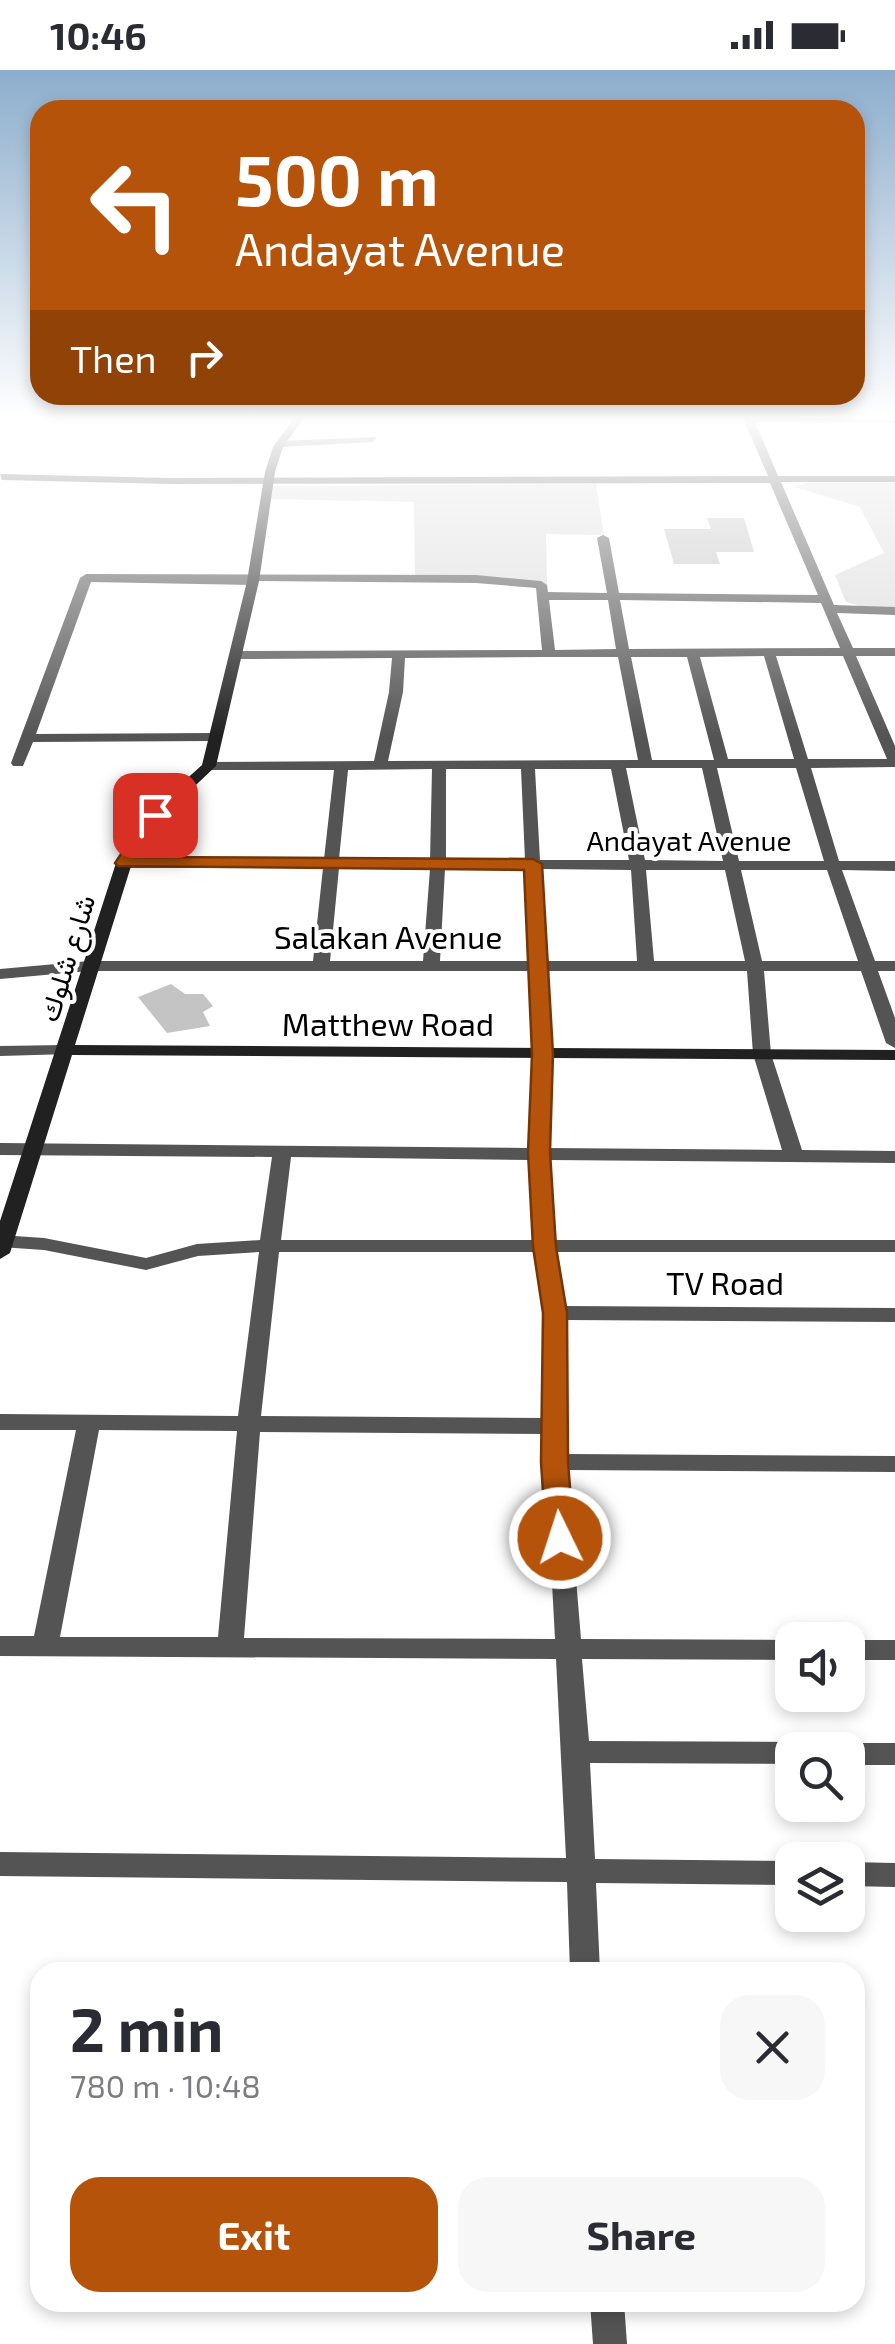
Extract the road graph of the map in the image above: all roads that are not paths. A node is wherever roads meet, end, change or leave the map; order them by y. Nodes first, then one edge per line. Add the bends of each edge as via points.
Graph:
1 (262, 524) edge
2 (795, 524) edge
3 (603, 538) dead end
4 (253, 580) junction
5 (613, 595) junction
6 (543, 596) junction
7 (829, 604) junction
8 (895, 611) edge
9 (850, 652) junction
10 (895, 652) edge
11 (769, 653) junction
12 (694, 654) junction
13 (237, 655) junction
14 (549, 655) junction
15 (622, 655) junction
16 (399, 656) junction
17 (877, 713) junction
18 (895, 713) edge
19 (213, 737) junction
20 (28, 738) junction
21 (895, 762) edge
22 (18, 763) dead end
23 (647, 764) junction
24 (715, 765) junction
25 (209, 766) junction
26 (528, 766) junction
27 (618, 766) junction
28 (804, 766) junction
29 (380, 767) junction
30 (439, 767) junction
31 (340, 768) junction
32 (124, 863) junction
33 (330, 863) junction
34 (438, 863) junction
35 (533, 864) junction
36 (638, 866) junction
37 (731, 866) junction
38 (833, 866) junction
39 (895, 866) edge
40 (321, 964) junction
41 (89, 966) junction
42 (431, 966) junction
43 (646, 966) junction
44 (755, 966) junction
45 (867, 966) junction
46 (895, 966) edge
47 (538, 967) junction
48 (0, 974) edge
49 (895, 1043) edge
50 (64, 1050) junction
51 (0, 1051) edge
52 (542, 1054) junction
53 (762, 1054) junction
54 (895, 1055) edge
55 (33, 1149) junction
56 (0, 1150) edge
57 (282, 1152) junction
58 (539, 1152) junction
59 (794, 1157) junction
60 (895, 1157) edge
61 (1, 1245) edge
62 (895, 1246) edge
63 (545, 1247) junction
64 (269, 1248) junction
65 (555, 1313) junction
66 (895, 1316) edge
67 (89, 1421) junction
68 (0, 1422) edge
69 (250, 1424) junction
70 (554, 1426) junction
71 (555, 1462) junction
72 (895, 1464) edge
73 (0, 1646) edge
74 (45, 1648) junction
75 (230, 1650) junction
76 (775, 1650) edge
77 (865, 1650) edge
78 (895, 1650) edge
79 (568, 1651) junction
80 (575, 1752) junction
81 (775, 1753) edge
82 (865, 1754) edge
83 (895, 1754) edge
84 (0, 1864) edge
85 (578, 1869) junction
86 (775, 1873) edge
87 (865, 1874) edge
88 (895, 1874) edge
89 (584, 1962) edge
90 (608, 2312) edge
91 (610, 2344) edge

1 - 4 street
2 - 7 street
3 - 5 street
4 - 6 street via 476,579 540,585
4 - 13 street
4 - 20 street via 86,578
5 - 6 street
5 - 7 street
5 - 15 street
6 - 14 street
7 - 8 street
7 - 9 street
9 - 10 street
9 - 11 street
9 - 17 street
11 - 12 street
11 - 28 street
12 - 15 street
12 - 24 street
13 - 16 street
13 - 19 street
14 - 15 street
14 - 16 street
15 - 23 street
16 - 29 street
17 - 18 street
17 - 21 street
19 - 20 street
19 - 25 street
20 - 22 street
21 - 28 street
23 - 24 street
23 - 27 street
24 - 28 street
24 - 37 street
25 - 31 street
25 - 32 street, شارع شلوك via 155,815
26 - 27 street
26 - 30 street
26 - 35 street
27 - 36 street
28 - 38 street
29 - 30 street
29 - 31 street
30 - 34 street
31 - 33 street
32 - 33 street, Andayat Avenue
32 - 41 street, شارع شلوك
33 - 34 street, Andayat Avenue
33 - 40 street
34 - 35 street, Andayat Avenue
34 - 42 street
35 - 36 street, Andayat Avenue
35 - 47 street
36 - 37 street, Andayat Avenue
36 - 43 street
37 - 38 street, Andayat Avenue
37 - 44 street
38 - 39 street, Andayat Avenue
38 - 45 street
40 - 41 street, Salakan Avenue
40 - 42 street, Salakan Avenue
41 - 48 street, Salakan Avenue
41 - 50 street, شارع شلوك
42 - 47 street, Salakan Avenue
43 - 44 street, Salakan Avenue
43 - 47 street, Salakan Avenue
44 - 45 street, Salakan Avenue
44 - 53 street
45 - 46 street, Salakan Avenue
45 - 49 street
47 - 52 street
50 - 51 street, Matthew Road
50 - 52 street, Matthew Road
50 - 55 street, شارع شلوك
52 - 53 street, Matthew Road
52 - 58 street
53 - 54 street, Matthew Road
53 - 59 street
55 - 56 street
55 - 57 street
55 - 61 street, شارع شلوك
57 - 58 street
57 - 64 street
58 - 59 street
58 - 63 street
59 - 60 street
61 - 64 street via 146,1264 197,1250
62 - 63 street
63 - 64 street
63 - 65 street
64 - 69 street
65 - 66 street, TV Road
65 - 70 street
67 - 68 street
67 - 69 street
67 - 74 street
69 - 70 street
69 - 75 street
70 - 71 street
71 - 72 street
71 - 79 street
73 - 74 street
74 - 75 street
75 - 79 street
76 - 79 street
77 - 78 street
79 - 80 street
80 - 81 street
80 - 85 street
82 - 83 street
84 - 85 street
85 - 86 street
85 - 89 street
87 - 88 street
90 - 91 street

